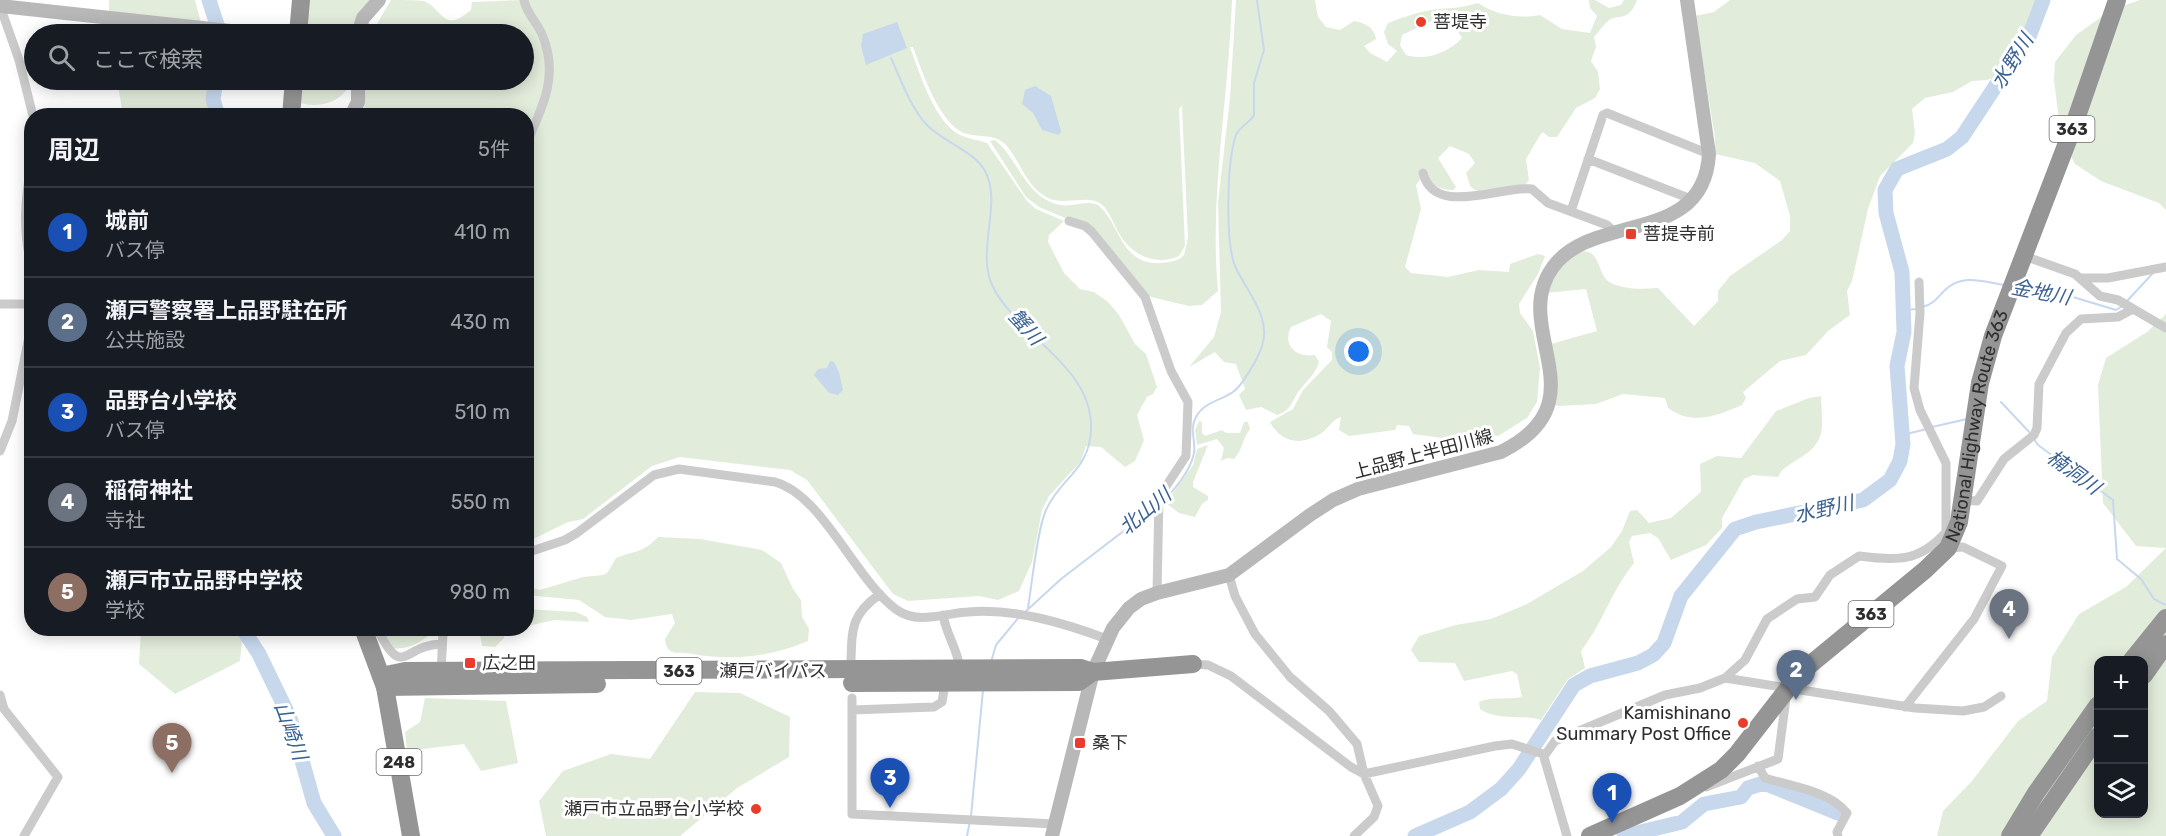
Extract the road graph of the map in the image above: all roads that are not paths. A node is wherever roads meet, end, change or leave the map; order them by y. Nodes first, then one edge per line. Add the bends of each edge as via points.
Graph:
1 (301, 0) edge
2 (379, 0) edge
3 (524, 0) edge
4 (1687, 0) edge
5 (2117, 0) edge
6 (0, 6) edge
7 (166, 24) edge
8 (299, 24) edge
9 (361, 24) edge
10 (24, 80) edge
11 (26, 90) edge
12 (293, 90) edge
13 (358, 90) edge
14 (31, 108) edge
15 (292, 108) edge
16 (355, 108) edge
17 (534, 127) edge
18 (1709, 154) junction
19 (1588, 159) junction
20 (1423, 172) dead end
21 (1691, 199) junction
22 (1571, 211) junction
23 (1069, 221) dead end
24 (1617, 234) junction
25 (2024, 256) junction
26 (2166, 267) edge
27 (2081, 278) junction
28 (1919, 282) dead end
29 (0, 304) edge
30 (24, 304) edge
31 (2127, 306) junction
32 (2166, 328) edge
33 (24, 362) edge
34 (0, 451) edge
35 (1962, 500) junction
36 (1950, 538) junction
37 (534, 550) edge
38 (1228, 575) junction
39 (1157, 593) junction
40 (880, 594) junction
41 (944, 615) junction
42 (2166, 618) edge
43 (366, 636) edge
44 (381, 636) edge
45 (444, 636) edge
46 (1107, 639) junction
47 (442, 644) junction
48 (2166, 644) edge
49 (2135, 656) edge
50 (851, 660) dead end
51 (1193, 663) joint
52 (2148, 669) edge
53 (441, 672) junction
54 (1093, 672) junction
55 (970, 674) junction
56 (1725, 678) junction
57 (383, 682) junction
58 (945, 684) junction
59 (1787, 690) junction
60 (0, 695) edge
61 (2001, 696) dead end
62 (852, 698) dead end
63 (1905, 707) junction
64 (2094, 710) edge
65 (852, 711) junction
66 (2094, 742) edge
67 (1544, 755) junction
68 (1758, 766) junction
69 (1364, 774) junction
70 (1697, 788) junction
71 (2045, 795) junction
72 (1053, 830) edge
73 (24, 836) edge
74 (411, 836) edge
75 (1354, 836) edge
76 (1568, 836) edge
77 (1590, 836) edge
78 (1838, 836) edge
79 (2010, 836) edge
80 (2029, 836) edge

1 - 8 highway
2 - 9 street
3 - 17 street via 543,35 550,70 547,99
4 - 18 street, 上品野上半田川線
5 - 25 highway, National Highway Route 363 / 363
6 - 7 street
6 - 10 street
11 - 14 street
12 - 15 highway
13 - 16 street
18 - 19 street via 1607,113
18 - 21 street, 上品野上半田川線 via 1708,171
19 - 21 street
19 - 22 street
20 - 22 street via 1428,186 1439,194 1481,196 1528,189 1548,203
21 - 24 street, 上品野上半田川線 via 1660,220
22 - 24 street via 1607,225
23 - 39 street via 1092,232 1145,297 1164,355 1188,402 1186,456 1159,497
24 - 38 street, 上品野上半田川線 via 1576,247 1557,261 1547,275 1540,300 1551,392 1545,412 1529,434 1501,452 1358,489 1333,500
25 - 27 street
25 - 35 highway, National Highway Route 363 / 363 via 2010,287 1980,383
26 - 27 street via 2108,278
27 - 31 street via 2100,296
28 - 36 street via 1914,388 1946,463
29 - 30 street
31 - 32 street
31 - 35 street via 2118,317 2081,319 2060,340 2039,384 2037,428 2004,459 1977,501
33 - 34 street via 12,421
35 - 36 highway, National Highway Route 363 / 363
36 - 56 street via 1894,561 1859,556 1830,575 1815,597 1797,599 1767,619 1745,660
36 - 59 highway, National Highway Route 363 / 363 via 1925,570 1800,673
36 - 63 street via 2002,566 1974,619
37 - 40 street via 565,540 654,475 679,469 775,482 793,490
38 - 39 street, 上品野上半田川線
38 - 69 street via 1255,634 1290,677 1329,711 1358,744
39 - 46 street, 上品野上半田川線 via 1129,608
40 - 41 street via 895,608 912,616
40 - 50 street via 863,607 854,622
41 - 46 street via 1011,613
41 - 55 street via 958,657
42 - 49 highway
43 - 57 highway, 248
44 - 47 street via 394,656
45 - 47 street
46 - 54 street, 上品野上半田川線
47 - 53 street
48 - 52 highway
51 - 54 highway, 瀬戸バイパス / 363
51 - 69 street via 1231,676
53 - 55 highway, 瀬戸バイパス / 363
53 - 57 highway, 瀬戸バイパス / 363 via 405,671
54 - 55 highway, 瀬戸バイパス / 363 via 1081,668 997,676
54 - 72 street, 上品野上半田川線
55 - 58 highway, 瀬戸バイパス / 363
56 - 59 street
56 - 67 street via 1700,688 1665,694 1555,741
57 - 58 highway, 瀬戸バイパス / 363
57 - 74 highway, 248
58 - 65 street via 942,702 934,707
59 - 63 street
59 - 68 street via 1778,759
59 - 70 highway, National Highway Route 363 / 363 via 1737,754
60 - 73 street via 4,709 58,777
61 - 63 street via 1984,707 1963,711
62 - 65 street
64 - 71 highway via 2070,743
65 - 72 street via 852,814 978,819
66 - 71 highway
67 - 69 street via 1512,744
67 - 76 street
68 - 70 street via 1712,786
68 - 78 street via 1765,778 1828,798 1841,806 1847,813
69 - 75 street via 1378,806 1374,817
70 - 77 highway, National Highway Route 363 / 363
71 - 79 highway
71 - 80 highway

